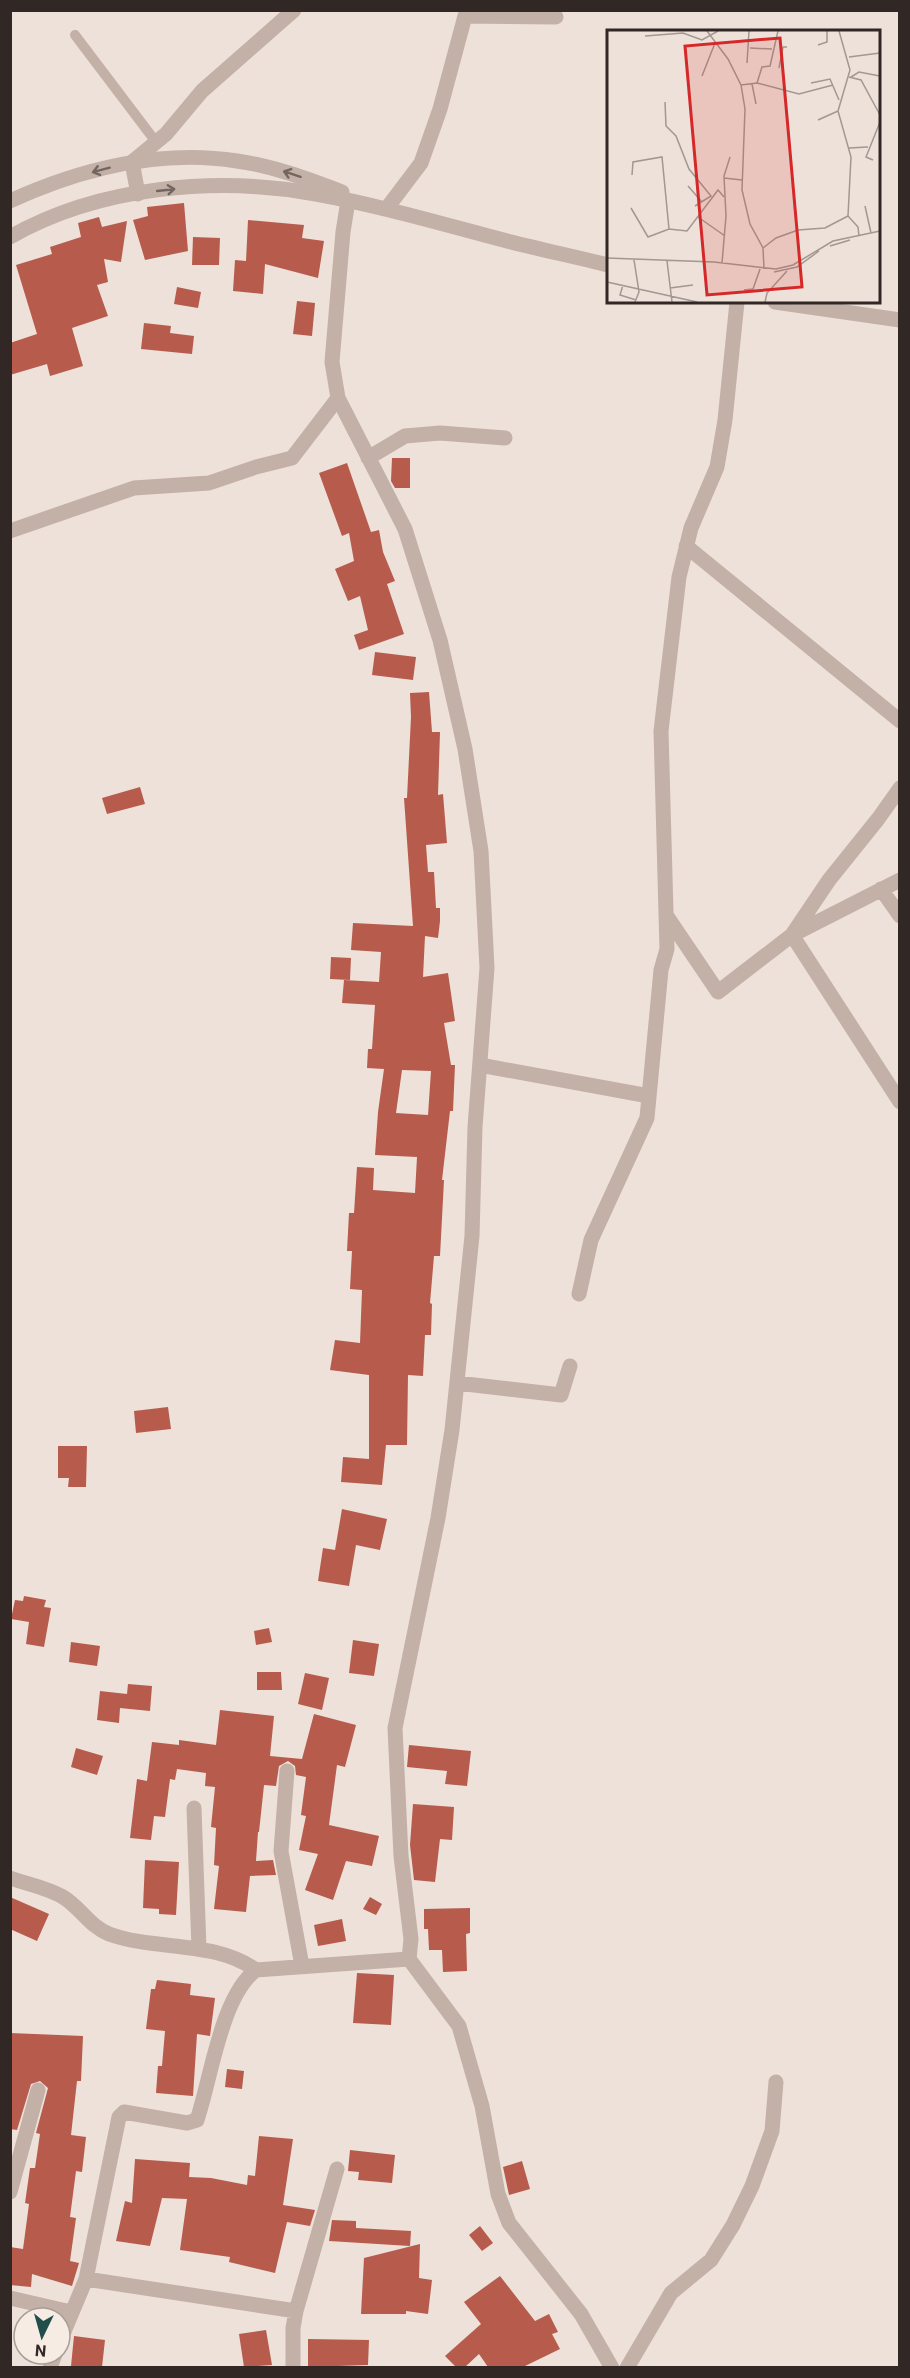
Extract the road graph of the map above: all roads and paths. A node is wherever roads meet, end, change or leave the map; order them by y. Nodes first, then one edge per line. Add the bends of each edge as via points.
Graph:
1 (294, 10) edge
2 (556, 16) dead end
3 (75, 35) dead end
4 (156, 142) junction
5 (132, 162) junction
6 (138, 194) junction
7 (10, 201) edge
8 (348, 201) junction
9 (387, 208) junction
10 (10, 237) edge
11 (607, 265) edge
12 (737, 303) edge
13 (782, 303) edge
14 (900, 320) edge
15 (338, 398) junction
16 (505, 438) dead end
17 (368, 458) junction
18 (10, 531) edge
19 (686, 546) junction
20 (900, 721) edge
21 (900, 788) edge
22 (900, 880) edge
23 (881, 889) junction
24 (666, 915) junction
25 (900, 915) edge
26 (792, 935) junction
27 (480, 1065) junction
28 (649, 1096) junction
29 (900, 1102) edge
30 (579, 1294) dead end
31 (570, 1366) dead end
32 (457, 1383) junction
33 (287, 1771) dead end
34 (194, 1808) dead end
35 (10, 1878) edge
36 (199, 1949) junction
37 (409, 1959) junction
38 (302, 1966) junction
39 (256, 1970) junction
40 (776, 2082) dead end
41 (38, 2090) dead end
42 (337, 2169) dead end
43 (10, 2192) edge
44 (86, 2278) junction
45 (10, 2298) edge
46 (45, 2306) edge
47 (72, 2310) edge
48 (296, 2311) junction
49 (293, 2367) edge
50 (612, 2367) edge
51 (627, 2367) edge

1 - 4 street via 202,91
2 - 9 street via 465,16 422,163
3 - 4 lane
4 - 5 street
5 - 6 street
5 -> 7 street via 58,182
9 -> 5 street via 299,176 237,160 180,157
6 -> 8 street via 232,187
6 - 10 street via 70,210
8 - 9 street
8 - 15 street via 332,362
9 - 11 street
12 - 19 street via 717,467
13 - 14 street
15 - 17 street
15 - 18 street via 292,458 209,483 134,488
16 - 17 street via 440,433 405,436
17 - 27 street via 405,529 440,640 465,748 481,851 487,968
19 - 20 street
19 - 24 street via 661,731
21 - 26 street
22 - 23 street
23 - 25 street
23 - 26 street
24 - 26 street via 718,992
24 - 28 street via 667,949 661,970
26 - 29 street
27 - 28 street
27 - 32 street via 472,1236
28 - 30 street via 647,1118 591,1240
31 - 32 street via 561,1395
32 - 37 street via 438,1518 395,1728 401,1856 411,1939
33 - 38 street via 281,1851
34 - 36 street
35 - 36 street via 63,1897 91,1924 108,1934
36 - 39 street via 242,1960
37 - 38 street
37 - 50 street via 459,2026 482,2106 498,2194 509,2223 581,2314
38 - 39 street
39 - 44 street via 235,1997 222,2029 197,2120 187,2123 124,2112 119,2117
40 - 51 street via 772,2131 733,2225 711,2260 671,2293
41 - 43 street
42 - 48 street
44 - 47 street
44 - 48 street
45 - 46 street
48 - 49 street

